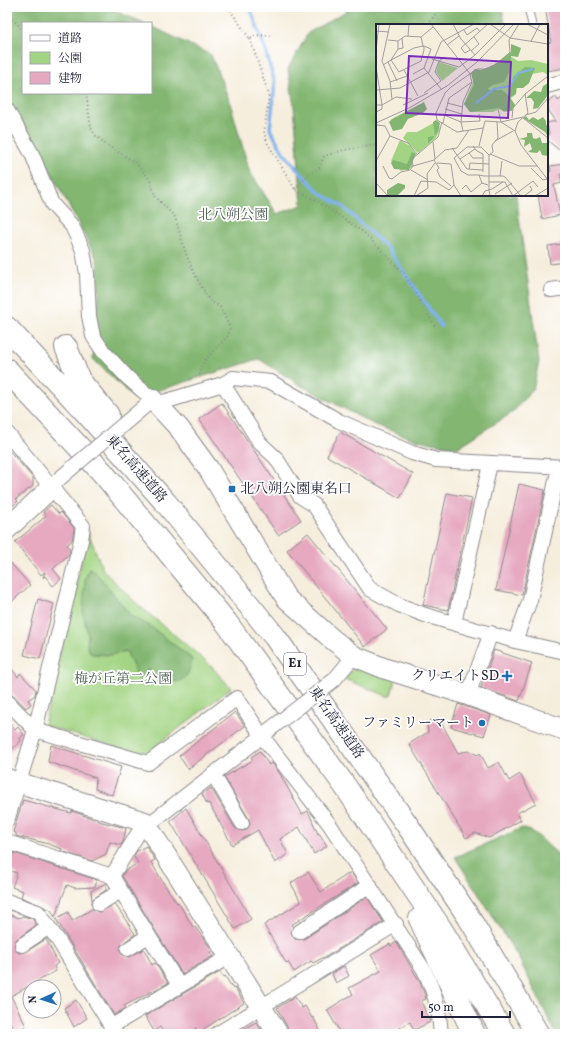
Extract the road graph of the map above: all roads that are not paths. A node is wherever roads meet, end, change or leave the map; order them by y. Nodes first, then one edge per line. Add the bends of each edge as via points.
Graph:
1 (528, 7) edge
2 (532, 24) edge
3 (565, 80) edge
4 (548, 86) edge
5 (7, 110) edge
6 (565, 288) edge
7 (551, 290) dead end
8 (7, 328) edge
9 (66, 347) dead end
10 (7, 370) edge
11 (223, 384) junction
12 (151, 403) junction
13 (7, 433) edge
14 (490, 464) junction
15 (562, 467) edge
16 (56, 483) junction
17 (8, 525) edge
18 (454, 622) junction
19 (490, 634) junction
20 (275, 637) junction
21 (515, 641) junction
22 (565, 652) edge
23 (354, 656) junction
24 (468, 695) junction
25 (7, 701) edge
26 (286, 706) junction
27 (35, 730) junction
28 (565, 730) edge
29 (265, 733) junction
30 (213, 774) junction
31 (13, 781) edge
32 (7, 821) edge
33 (145, 822) junction
34 (242, 823) dead end
35 (7, 842) edge
36 (112, 876) junction
37 (370, 885) junction
38 (121, 891) junction
39 (7, 901) edge
40 (99, 904) dead end
41 (396, 924) junction
42 (49, 927) junction
43 (299, 932) dead end
44 (148, 936) junction
45 (22, 945) dead end
46 (128, 949) dead end
47 (230, 956) junction
48 (179, 985) junction
49 (262, 1008) junction
50 (114, 1030) edge
51 (217, 1034) edge
52 (278, 1034) edge
53 (441, 1034) edge
54 (474, 1034) edge
55 (504, 1034) edge
56 (538, 1034) edge

1 - 2 lane
3 - 4 street
5 - 12 street via 32,154 52,204 72,226 83,250 87,274 88,316 94,336 103,351
6 - 7 street
8 - 20 highway, 東名高速道路 / E1 via 161,497
9 - 20 highway via 79,380 168,489
10 - 26 highway, 東名高速道路 / E1 via 103,473 160,540 226,622
11 - 12 street
11 - 14 street via 233,378 271,382 339,421 412,453 436,460
11 - 18 street via 260,443 276,458 300,496 314,505 370,590 425,615
12 - 16 street, bridge
12 - 23 street via 179,428 208,468 286,598
13 - 16 street via 47,484
14 - 15 street
14 - 18 street
15 - 21 street via 530,600
16 - 17 street
16 - 27 street via 83,526
18 - 19 street
19 - 21 street
19 - 24 street
20 - 56 highway, 東名高速道路 / E1 via 468,916
21 - 22 street
23 - 24 street
23 - 29 street, bridge via 334,680
24 - 28 street
25 - 27 street
26 - 54 highway via 424,926
26 - 55 highway, 東名高速道路 / E1 via 345,786 432,916
27 - 29 street via 148,763 237,698
27 - 31 street
29 - 30 street
29 - 37 street
30 - 33 street via 153,821
30 - 34 street
31 - 32 street
31 - 33 street
33 - 36 street
33 - 47 street
35 - 36 street
36 - 38 street
37 - 41 street
37 - 43 street
38 - 40 street
38 - 44 street
39 - 42 street via 38,912
41 - 49 street
41 - 53 street via 433,989 439,1009
42 - 45 street
42 - 50 street
44 - 46 street
44 - 48 street
47 - 48 street
47 - 49 street
48 - 50 street
49 - 51 street
49 - 52 street

